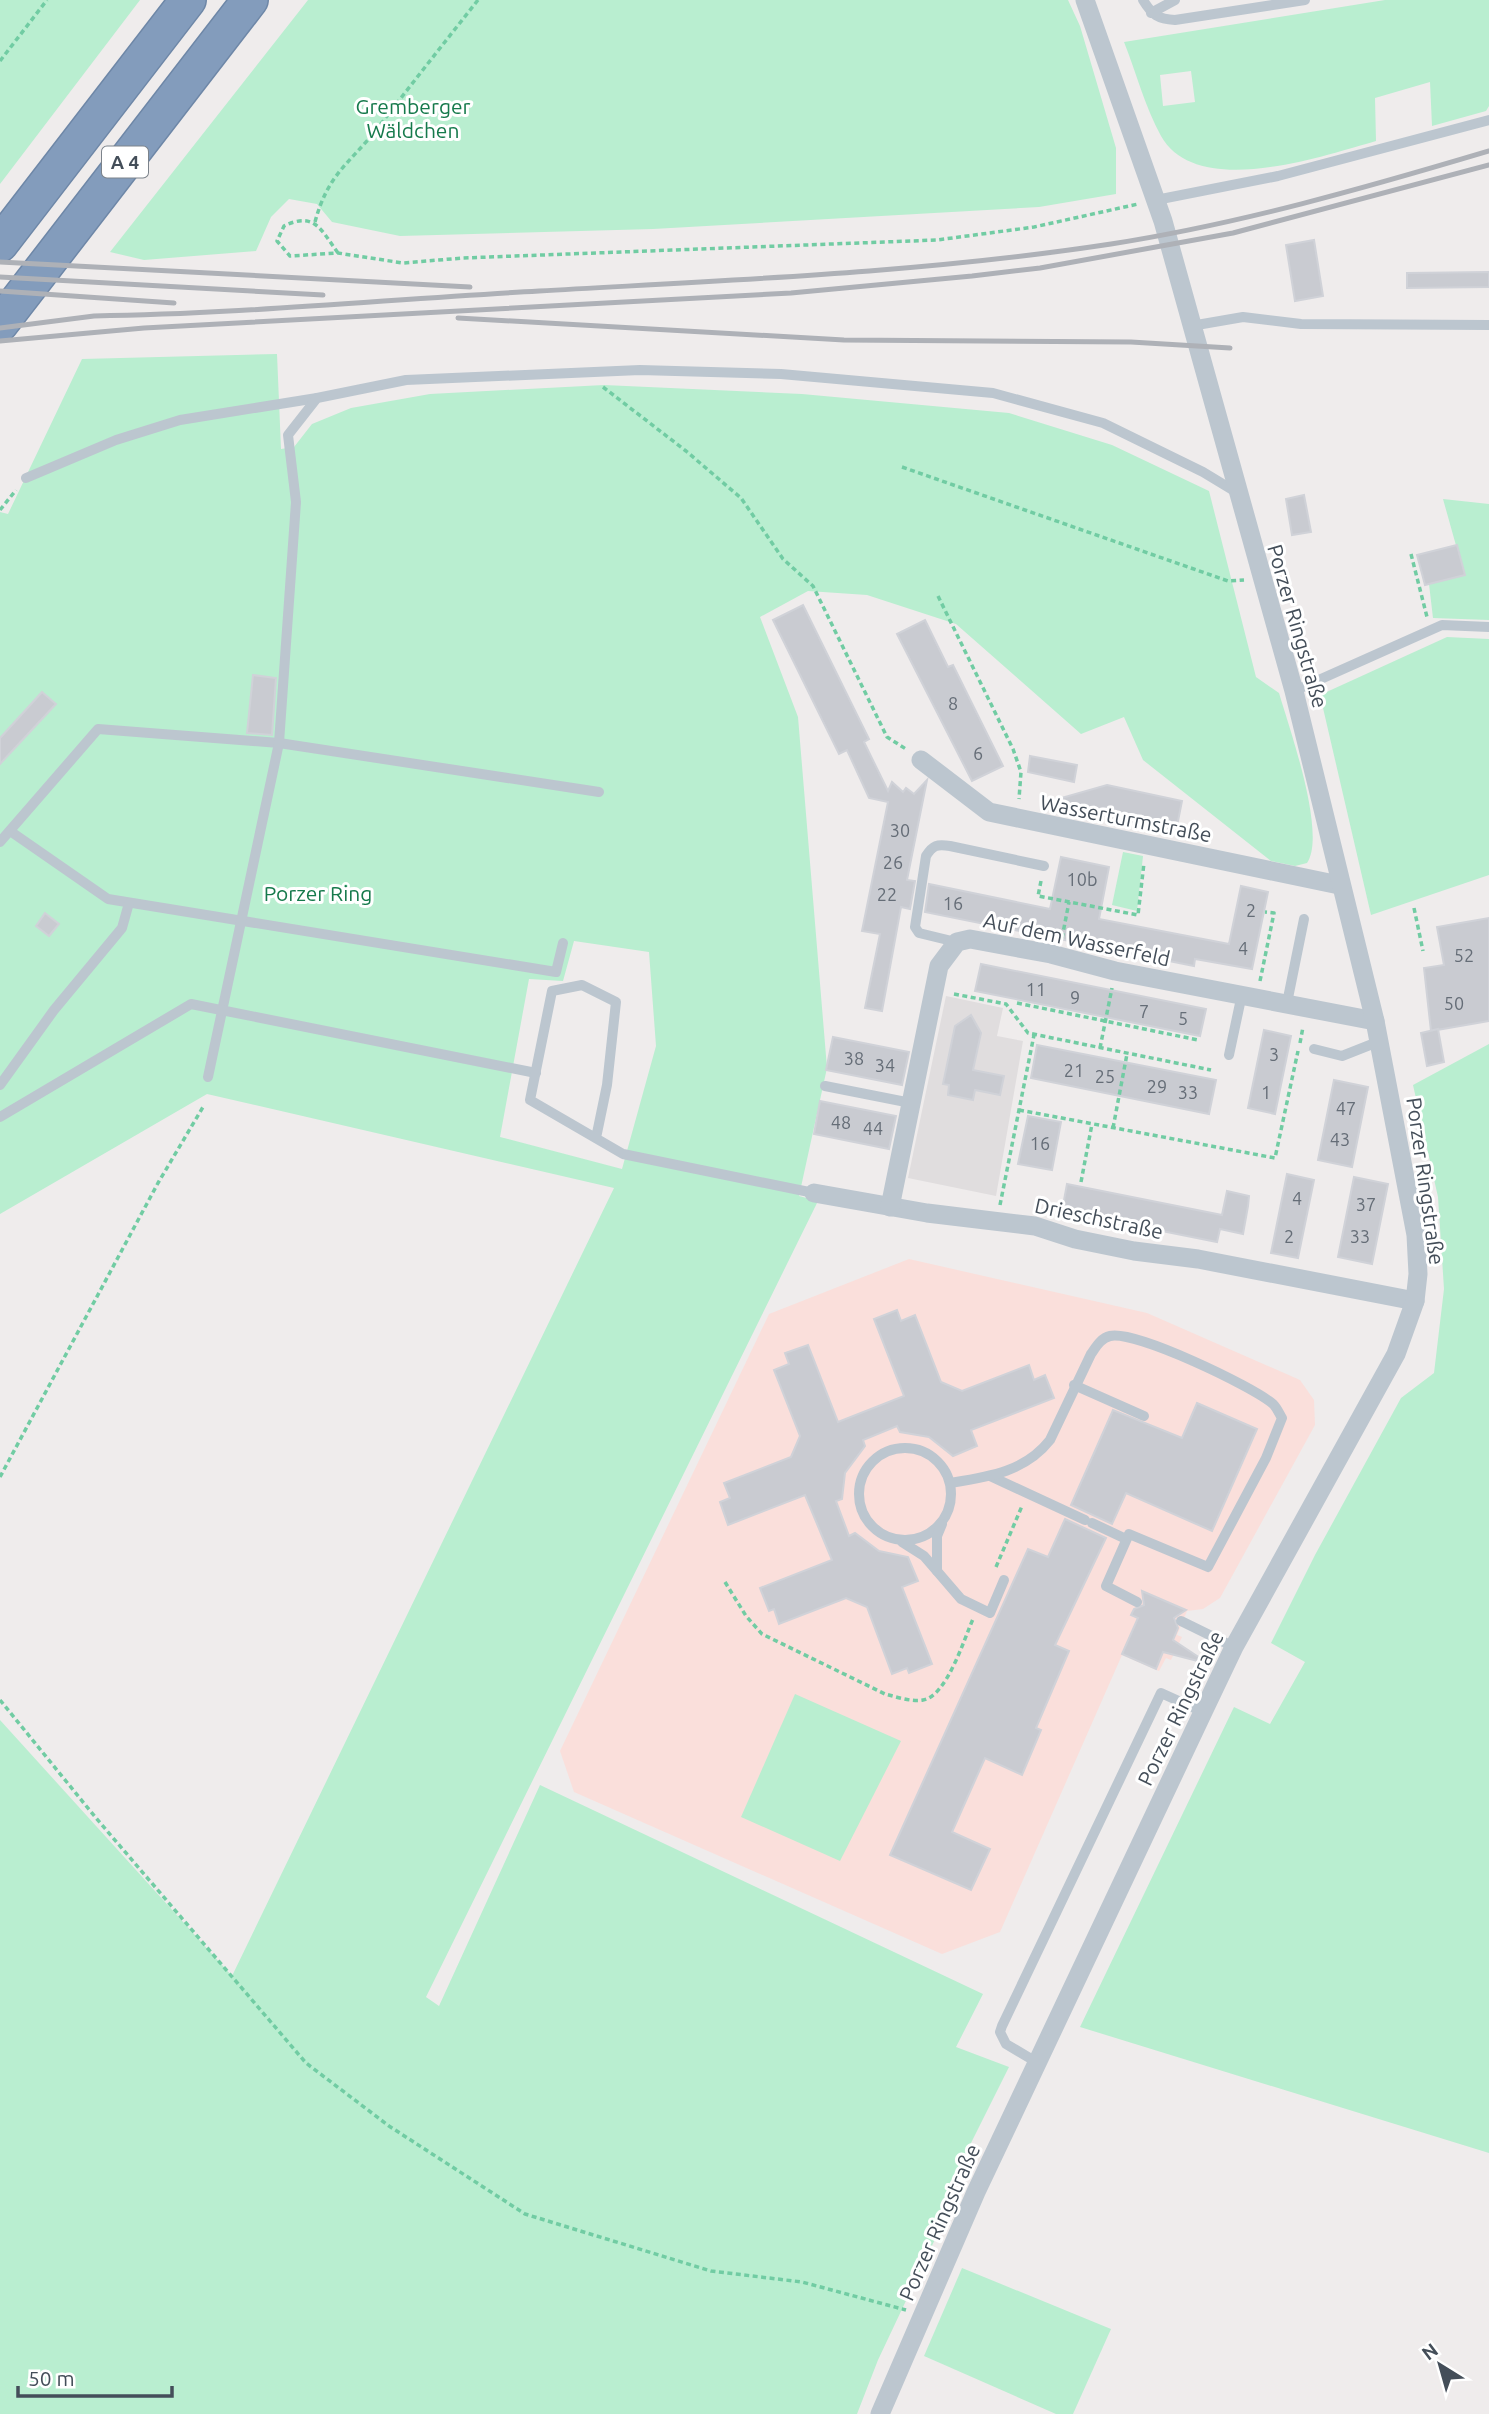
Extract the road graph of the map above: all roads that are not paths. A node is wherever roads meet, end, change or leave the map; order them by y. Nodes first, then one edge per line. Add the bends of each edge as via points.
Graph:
1 (188, 0) edge
2 (250, 0) edge
3 (1085, 0) edge
4 (1143, 0) edge
5 (1175, 0) edge
6 (1304, 0) edge
7 (1151, 13) junction
8 (1489, 120) edge
9 (1156, 200) junction
10 (0, 244) edge
11 (0, 324) edge
12 (1489, 325) edge
13 (1191, 326) junction
14 (317, 398) junction
15 (26, 478) road end
16 (1236, 493) junction
17 (1489, 627) edge
18 (1294, 691) junction
19 (279, 743) junction
20 (921, 760) road end
21 (599, 792) dead end
22 (10, 831) junction
23 (0, 842) edge
24 (1044, 866) road end
25 (1339, 885) junction
26 (129, 903) junction
27 (1304, 919) dead end
28 (242, 922) junction
29 (957, 942) junction
30 (563, 943) dead end
31 (1250, 995) junction
32 (1287, 1003) junction
33 (223, 1010) junction
34 (1375, 1021) junction
35 (1380, 1041) junction
36 (1314, 1049) dead end
37 (1229, 1055) dead end
38 (536, 1073) junction
39 (208, 1077) dead end
40 (0, 1085) edge
41 (825, 1086) dead end
42 (911, 1103) junction
43 (0, 1117) edge
44 (596, 1138) junction
45 (814, 1193) joint
46 (890, 1207) junction
47 (1415, 1301) junction
48 (1074, 1385) junction
49 (1144, 1416) dead end
50 (990, 1476) junction
51 (950, 1483) junction
52 (945, 1518) junction
53 (1126, 1539) junction
54 (898, 1540) junction
55 (937, 1572) junction
56 (1004, 1580) dead end
57 (1137, 1602) dead end
58 (1181, 1621) dead end
59 (1234, 1647) junction
60 (1203, 1712) junction
61 (1038, 2063) junction
62 (880, 2414) edge

1 - 10 highway, A 4
2 - 11 highway, A 4
3 - 9 street, Porzer Ringstraße
4 - 7 lane
5 - 7 lane
6 - 7 lane via 1175,20
8 - 9 lane via 1278,176
9 - 13 street, Porzer Ringstraße
12 - 13 lane via 1301,324 1243,317
13 - 16 street, Porzer Ringstraße
14 - 15 lane via 180,420 116,440
14 - 16 lane via 406,380 640,370 781,374 993,393 1103,423
14 - 19 lane via 288,435 296,502
16 - 18 street, Porzer Ringstraße
17 - 18 lane via 1442,625
18 - 25 street, Porzer Ringstraße
19 - 21 lane
19 - 22 lane via 98,729
19 - 28 lane
20 - 25 street, Wasserturmstraße via 989,812
22 - 23 lane
22 - 26 lane via 108,899
24 - 29 lane via 939,844 932,848 926,856 915,927 919,933
25 - 34 street, Porzer Ringstraße
26 - 28 lane
26 - 40 lane via 122,928
27 - 32 lane
28 - 30 lane via 556,972
28 - 33 lane
29 - 31 street, Auf dem Wasserfeld via 970,939
29 - 42 street, Auf dem Wasserfeld via 939,966
31 - 32 street, Auf dem Wasserfeld
31 - 37 lane
32 - 34 street, Auf dem Wasserfeld
33 - 38 lane
33 - 39 lane
33 - 43 lane via 191,1004
34 - 35 street, Porzer Ringstraße
35 - 36 lane via 1342,1056
35 - 47 street, Porzer Ringstraße via 1416,1236
38 - 44 lane via 530,1100
38 - 44 lane via 552,991 582,985 616,1002
41 - 42 lane
42 - 46 street, Auf dem Wasserfeld
44 - 45 lane via 623,1154
45 - 46 street, Drieschstraße
46 - 47 street, Drieschstraße via 1035,1226 1133,1251
47 - 59 street, Porzer Ringstraße via 1396,1354
48 - 49 lane
48 - 50 lane via 1040,1452 1017,1468
48 - 53 lane via 1100,1342 1110,1336 1125,1336 1238,1382 1275,1406 1282,1418 1208,1567 1129,1534
50 - 51 lane
50 - 53 lane
51 - 52 lane via 952,1495
51 - 54 lane via 934,1458 920,1450 905,1448 877,1458 867,1469 859,1499 872,1526
52 - 54 lane via 925,1536
52 - 55 lane via 937,1536
53 - 57 lane via 1106,1586
54 - 55 lane
55 - 56 lane via 950,1590 990,1613
58 - 59 lane
59 - 60 street, Porzer Ringstraße
60 - 61 street, Porzer Ringstraße
60 - 61 lane via 1161,1693 1008,2014 1002,2038
61 - 62 street, Porzer Ringstraße via 976,2192

